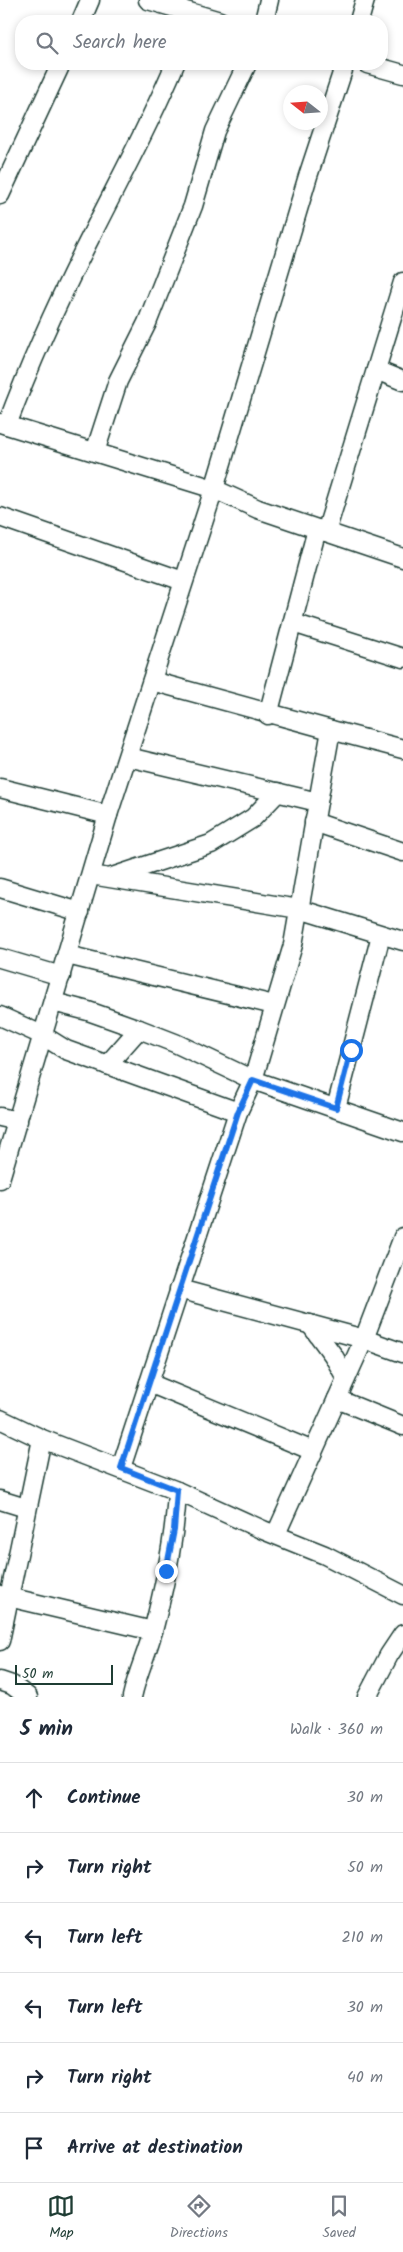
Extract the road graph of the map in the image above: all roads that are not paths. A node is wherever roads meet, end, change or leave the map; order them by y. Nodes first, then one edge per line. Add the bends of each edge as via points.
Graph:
1 (90, 0) edge
2 (148, 0) edge
3 (269, 0) edge
4 (365, 0) edge
5 (195, 12) edge
6 (83, 15) edge
7 (265, 15) edge
8 (361, 15) edge
9 (59, 70) edge
10 (172, 70) edge
11 (244, 70) edge
12 (343, 70) edge
13 (388, 70) edge
14 (403, 74) edge
15 (0, 194) edge
16 (403, 282) edge
17 (376, 370) junction
18 (403, 381) edge
19 (3, 424) edge
20 (95, 452) junction
21 (214, 490) junction
22 (0, 517) edge
23 (322, 530) junction
24 (403, 558) edge
25 (183, 581) junction
26 (293, 623) junction
27 (403, 658) edge
28 (152, 682) junction
29 (268, 715) junction
30 (331, 730) junction
31 (403, 749) edge
32 (128, 757) junction
33 (0, 788) edge
34 (278, 792) junction
35 (318, 802) junction
36 (108, 814) junction
37 (314, 822) junction
38 (403, 852) edge
39 (99, 877) junction
40 (0, 888) edge
41 (299, 909) junction
42 (80, 912) junction
43 (381, 935) junction
44 (403, 941) edge
45 (67, 955) junction
46 (0, 958) edge
47 (61, 976) junction
48 (53, 1002) junction
49 (274, 1005) junction
50 (0, 1016) edge
51 (139, 1029) junction
52 (42, 1035) junction
53 (106, 1065) junction
54 (253, 1080) junction
55 (336, 1108) junction
56 (238, 1112) junction
57 (0, 1117) edge
58 (18, 1121) junction
59 (403, 1132) edge
60 (0, 1179) edge
61 (403, 1237) edge
62 (179, 1289) junction
63 (310, 1324) junction
64 (364, 1339) junction
65 (403, 1353) edge
66 (346, 1378) junction
67 (149, 1383) junction
68 (337, 1399) junction
69 (0, 1419) edge
70 (403, 1426) edge
71 (42, 1439) junction
72 (313, 1451) junction
73 (121, 1468) junction
74 (177, 1490) junction
75 (0, 1500) edge
76 (26, 1508) junction
77 (276, 1534) junction
78 (403, 1595) edge
79 (5, 1596) edge
80 (153, 1631) junction
81 (403, 1634) edge
82 (0, 1641) edge
83 (0, 1681) edge
84 (28, 1697) edge
85 (132, 1697) edge
86 (367, 1697) edge

1 - 6 street
2 - 5 street
3 - 7 street
4 - 8 street
9 - 15 street
10 - 19 street
11 - 20 street via 215,131 187,223 147,323 118,381
12 - 21 street
13 - 14 street
16 - 17 street
17 - 18 street
17 - 23 street
19 - 20 street
20 - 21 street
21 - 23 street via 258,509
21 - 25 street
22 - 25 street
23 - 24 street
23 - 26 street
25 - 28 street
26 - 27 street
26 - 29 street
28 - 29 street
28 - 32 street
29 - 30 street
30 - 31 street
30 - 35 street
32 - 34 street
32 - 36 street
33 - 36 street
34 - 35 street
34 - 39 street via 253,818 210,844
35 - 37 street
36 - 39 street
37 - 38 street
37 - 41 street
39 - 41 street
39 - 42 street
40 - 42 street
41 - 43 street
41 - 49 street via 293,945
42 - 45 street
43 - 44 street
43 - 55 street
45 - 47 street
45 - 49 street
46 - 47 street
47 - 48 street
48 - 51 street
48 - 52 street
49 - 54 street
50 - 52 street
51 - 53 street
51 - 54 street
52 - 53 street via 66,1050
52 - 58 street
53 - 56 street
54 - 55 street
54 - 56 street
55 - 59 street
56 - 62 street
57 - 58 street
58 - 60 street
61 - 64 street
62 - 63 street
62 - 67 street
63 - 64 street
63 - 66 street
64 - 65 street
64 - 66 street
66 - 68 street
67 - 72 street
67 - 73 street
68 - 70 street
68 - 72 street
69 - 71 street
71 - 73 street
71 - 76 street
72 - 77 street
73 - 74 street
74 - 77 street
74 - 80 street via 171,1546
75 - 76 street
76 - 79 street
77 - 78 street
79 - 80 street
79 - 82 street
80 - 85 street
81 - 86 street
83 - 84 street

